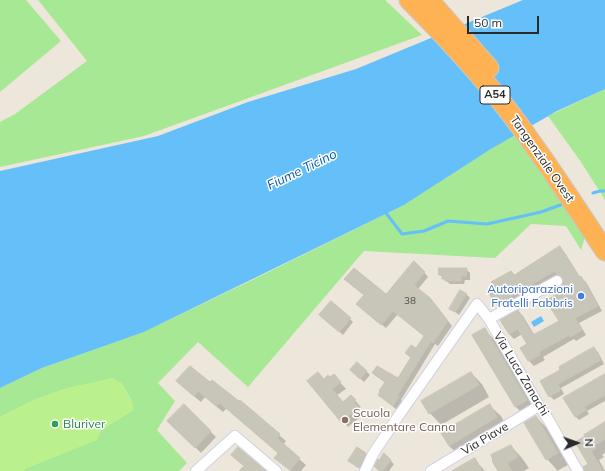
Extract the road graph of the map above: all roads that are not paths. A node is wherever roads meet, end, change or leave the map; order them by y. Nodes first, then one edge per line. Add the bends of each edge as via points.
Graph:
1 (409, 0) edge
2 (429, 0) edge
3 (572, 192) junction
4 (605, 228) edge
5 (605, 251) edge
6 (557, 281) dead end
7 (489, 319) junction
8 (539, 406) junction
9 (196, 471) edge
10 (276, 471) edge
11 (365, 471) edge
12 (431, 471) edge
13 (578, 471) edge

1 - 3 highway, Tangenziale Ovest / A54 via 464,58
2 - 3 highway, Tangenziale Ovest / A54 via 522,107
3 - 4 highway, Tangenziale Ovest / A54
3 - 5 highway, Tangenziale Ovest / A54
6 - 7 street, Via Luca Zanachi
7 - 8 street, Via Luca Zanachi
7 - 11 street, Via Luca Zanachi via 478,304 397,418
8 - 12 street, Via Piave
8 - 13 street, Via Luca Zanachi
9 - 10 street via 235,436

